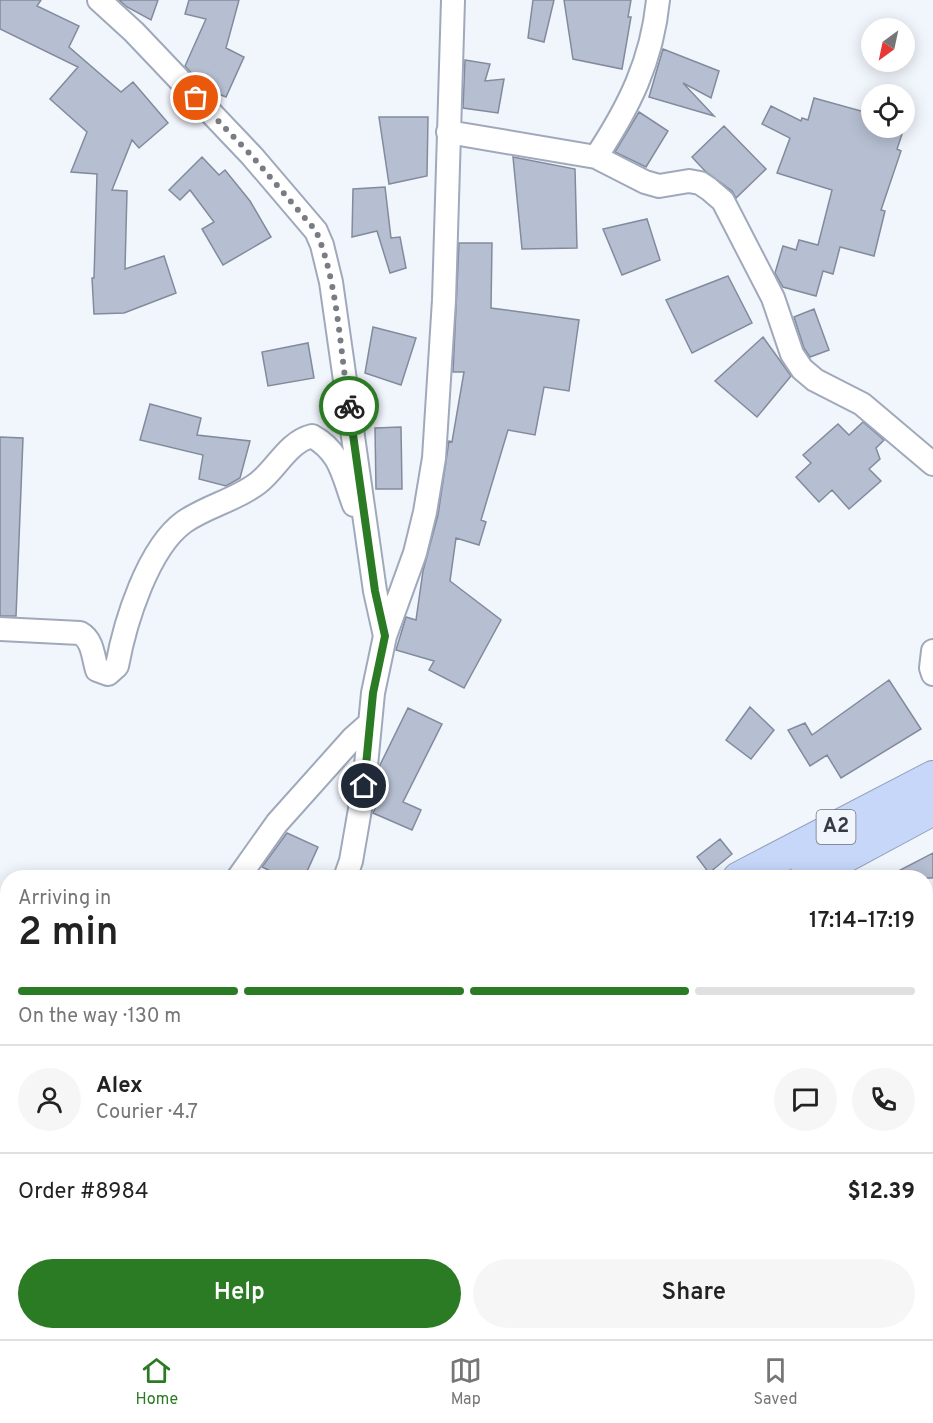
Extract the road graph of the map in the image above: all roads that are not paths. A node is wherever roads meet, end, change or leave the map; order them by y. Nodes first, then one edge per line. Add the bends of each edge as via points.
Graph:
1 (99, 0) edge
2 (453, 0) edge
3 (658, 0) edge
4 (448, 132) junction
5 (596, 157) junction
6 (933, 464) edge
7 (367, 537) junction
8 (0, 629) edge
9 (385, 636) junction
10 (933, 651) edge
11 (933, 674) edge
12 (370, 723) junction
13 (933, 777) edge
14 (933, 809) edge
15 (244, 870) edge
16 (348, 870) edge
17 (753, 870) edge
18 (820, 870) edge

1 - 7 street via 252,156 316,231 331,282
2 - 4 street
3 - 5 street via 655,30 633,94
4 - 5 street
4 - 9 street via 444,300 434,458 415,553
5 - 6 street via 659,186 700,183 723,201 773,298 792,354 802,369 862,404
7 - 8 street via 334,452 312,436 304,438 249,490 185,522 167,537 139,589 117,666 108,674 97,670 90,643 80,633
7 - 9 street
9 - 12 street
10 - 11 street
12 - 15 street via 277,823
12 - 16 street via 364,786
13 - 17 highway, A2
14 - 18 highway, A2

